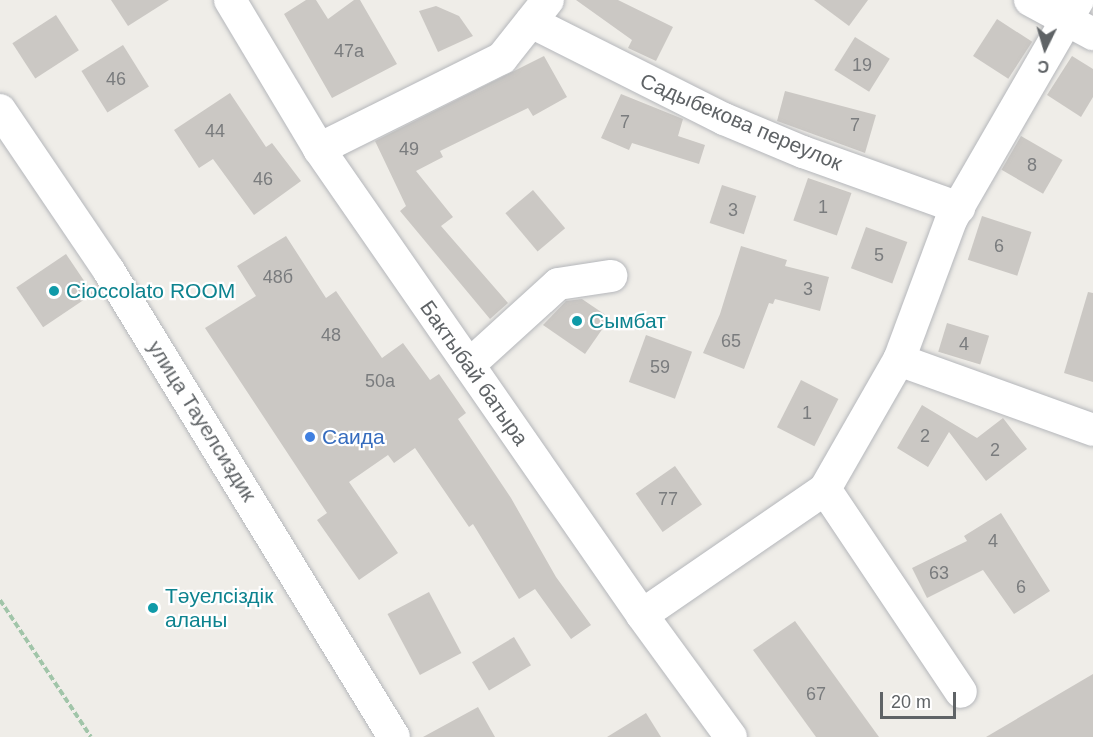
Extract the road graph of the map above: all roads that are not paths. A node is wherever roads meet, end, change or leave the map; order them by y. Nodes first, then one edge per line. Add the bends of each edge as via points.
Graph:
1 (230, 0) edge
2 (1030, 0) edge
3 (1072, 9) edge
4 (539, 11) edge
5 (1093, 34) edge
6 (0, 110) edge
7 (319, 149) junction
8 (959, 208) junction
9 (611, 276) dead end
10 (899, 360) junction
11 (469, 365) junction
12 (1093, 430) edge
13 (825, 489) junction
14 (642, 615) junction
15 (960, 692) dead end
16 (394, 737) edge
17 (731, 737) edge

1 - 7 street, Бактыбай батыра
2 - 3 street
3 - 5 street
3 - 8 street
4 - 7 street via 502,58
4 - 8 street, Садыбекова переулок via 724,119
6 - 16 street, улица Тауелсиздик via 115,281
7 - 11 street, Бактыбай батыра
8 - 10 street
9 - 11 street via 558,284
10 - 12 street
10 - 13 street
11 - 14 street, Бактыбай батыра
13 - 14 street
13 - 15 street
14 - 17 street, Бактыбай батыра

